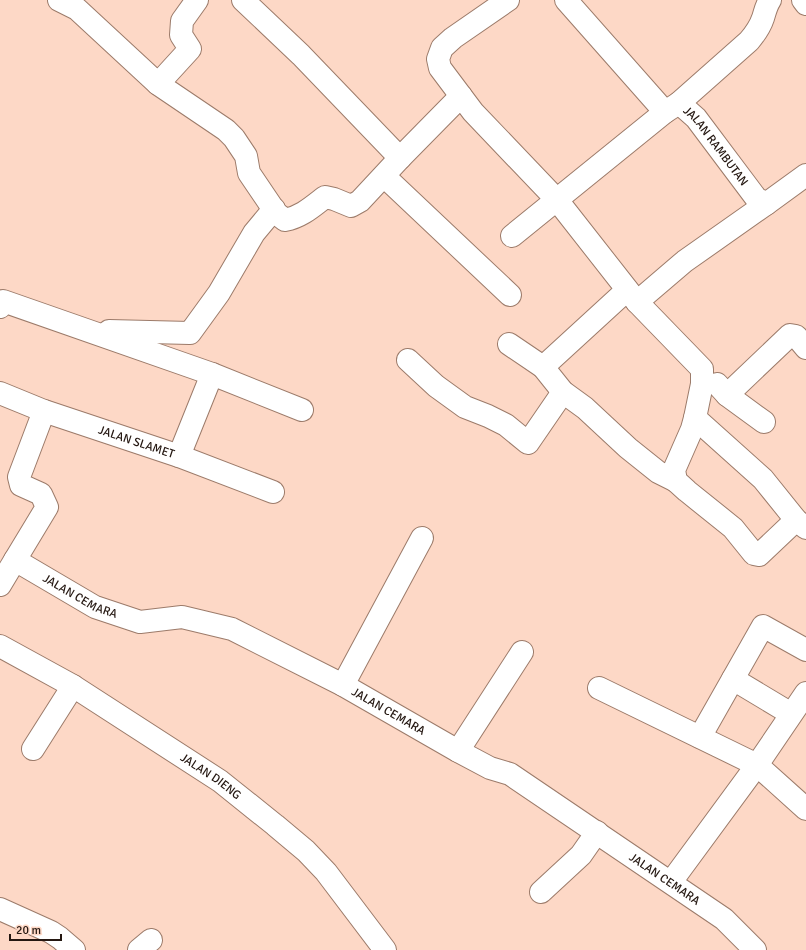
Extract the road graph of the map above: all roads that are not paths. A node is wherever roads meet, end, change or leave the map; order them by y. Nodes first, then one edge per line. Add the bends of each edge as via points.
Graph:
1 (59, 0) edge
2 (197, 0) edge
3 (243, 0) edge
4 (508, 0) edge
5 (566, 0) edge
6 (770, 0) edge
7 (803, 0) edge
8 (806, 4) edge
9 (158, 84) junction
10 (461, 96) junction
11 (672, 108) junction
12 (400, 158) junction
13 (806, 175) edge
14 (384, 176) junction
15 (557, 200) junction
16 (766, 204) junction
17 (274, 210) junction
18 (512, 236) dead end
19 (510, 295) dead end
20 (632, 296) junction
21 (0, 307) edge
22 (89, 331) junction
23 (509, 344) dead end
24 (806, 348) edge
25 (408, 360) dead end
26 (543, 367) junction
27 (702, 369) junction
28 (212, 374) junction
29 (563, 392) junction
30 (0, 393) edge
31 (727, 395) junction
32 (44, 410) junction
33 (302, 410) dead end
34 (694, 418) junction
35 (764, 422) dead end
36 (179, 456) junction
37 (676, 481) junction
38 (273, 492) dead end
39 (801, 524) edge
40 (422, 538) dead end
41 (16, 560) junction
42 (0, 585) edge
43 (0, 646) edge
44 (806, 650) edge
45 (522, 652) dead end
46 (733, 679) junction
47 (343, 685) junction
48 (73, 686) junction
49 (599, 688) dead end
50 (806, 693) edge
51 (783, 709) dead end
52 (700, 737) junction
53 (33, 749) dead end
54 (458, 751) junction
55 (757, 765) junction
56 (806, 809) edge
57 (597, 832) junction
58 (671, 882) junction
59 (541, 892) dead end
60 (0, 908) edge
61 (74, 950) edge
62 (385, 950) edge
63 (755, 950) edge

1 - 9 street via 77,9
2 - 9 street via 182,20 181,35 190,49
3 - 12 street via 301,55
4 - 10 street via 442,48 438,59 440,68
5 - 11 street, JALAN RAMBUTAN
6 - 11 street via 757,32 749,41
7 - 8 street
9 - 17 street via 234,138 246,156 249,173
10 - 12 street
10 - 15 street via 473,112
11 - 15 street
11 - 16 street, JALAN RAMBUTAN via 696,118 751,193
12 - 14 street
13 - 16 street
14 - 17 street via 360,201 351,206 325,197 301,215 285,220
14 - 19 street
15 - 18 street
15 - 20 street
16 - 20 street
17 - 22 street via 254,233 219,293 190,333
20 - 26 street
20 - 27 street
21 - 22 street via 3,301
22 - 28 street
23 - 26 street
24 - 31 street via 796,336 790,335
25 - 29 street via 436,386 465,407 506,425 528,443
26 - 29 street
27 - 31 street
27 - 34 street via 702,384
28 - 33 street
28 - 36 street
29 - 37 street via 658,472
30 - 32 street, JALAN SLAMET
31 - 35 street
32 - 36 street, JALAN SLAMET
32 - 41 street via 19,477 21,485 41,494 47,507
34 - 37 street via 692,429 674,470
34 - 39 street via 763,479
36 - 38 street, JALAN SLAMET
37 - 39 street via 733,528 754,554 759,555
40 - 47 street
41 - 42 street
41 - 47 street, JALAN CEMARA via 96,607 140,622 182,617 232,629
43 - 48 street, JALAN DIENG
44 - 46 street via 762,626
45 - 54 street
46 - 51 street
46 - 52 street
47 - 54 street, JALAN CEMARA
48 - 53 street
48 - 62 street, JALAN DIENG via 220,781 306,851 326,872
49 - 52 street
50 - 55 street
52 - 55 street
54 - 57 street, JALAN CEMARA via 490,768 510,774
55 - 56 street
55 - 58 street
57 - 58 street, JALAN CEMARA
57 - 59 street via 581,856
58 - 63 street, JALAN CEMARA via 724,919
60 - 61 street via 51,932

